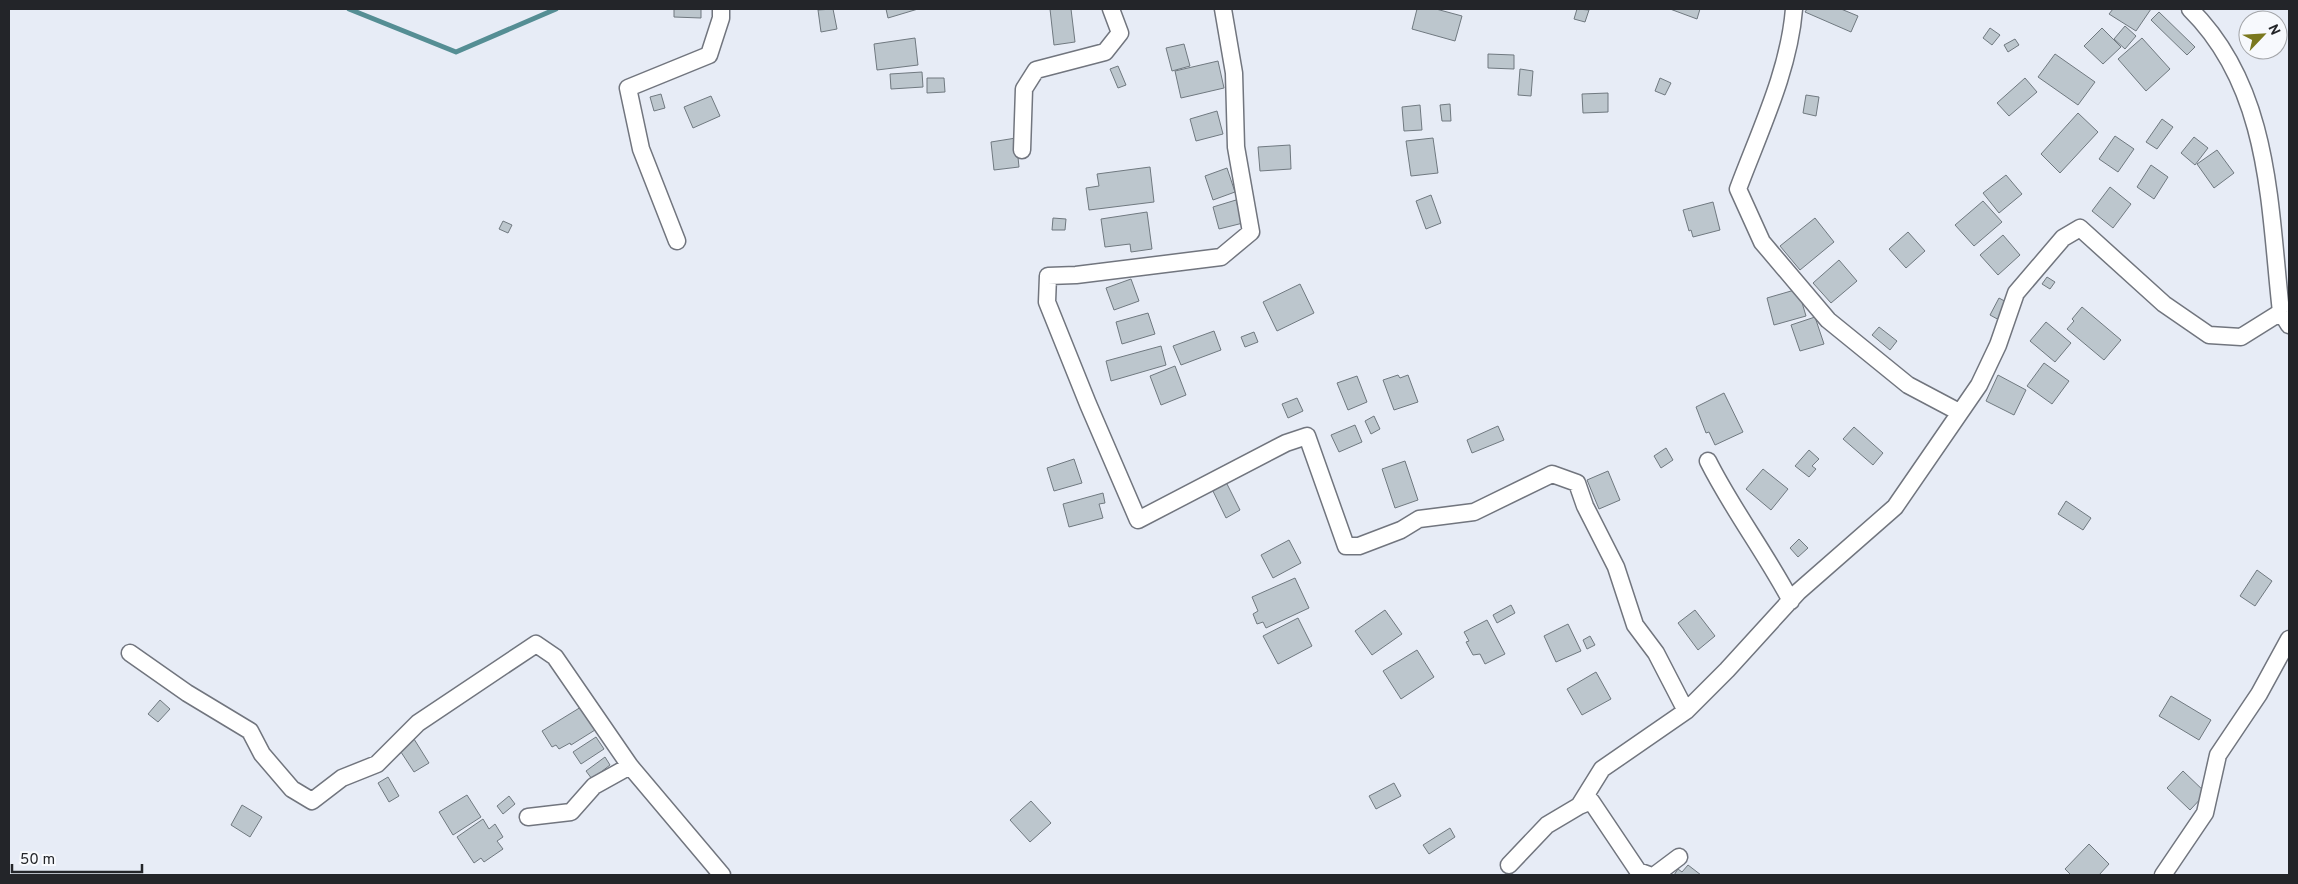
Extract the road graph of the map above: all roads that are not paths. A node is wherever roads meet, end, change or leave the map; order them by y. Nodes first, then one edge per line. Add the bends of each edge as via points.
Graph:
1 (721, 9) edge
2 (1111, 9) edge
3 (1223, 9) edge
4 (1794, 9) edge
5 (2190, 9) edge
6 (1022, 150) dead end
7 (677, 241) dead end
8 (2285, 319) edge
9 (1959, 412) junction
10 (1708, 460) dead end
11 (1791, 601) junction
12 (2289, 639) edge
13 (130, 653) dead end
14 (1686, 710) junction
15 (630, 766) junction
16 (1579, 806) junction
17 (528, 817) dead end
18 (1679, 857) dead end
19 (1509, 865) dead end
20 (722, 875) edge
21 (1649, 875) edge
22 (1655, 875) edge
23 (2164, 875) edge

1 - 7 street via 709,55 628,88 641,149
2 - 6 street via 1120,33 1105,52 1036,70 1024,89
3 - 14 street via 1234,73 1236,147 1251,232 1221,257 1048,276 1047,302 1138,520 1286,443 1307,436 1346,546 1358,546 1401,530 1419,519 1474,512 1552,474 1577,483 1587,512 1616,567 1635,625 1656,653
4 - 9 street via 1784,68 1738,189 1762,242 1828,320 1908,385
5 - 8 street via 2208,27 2226,53 2259,136
8 - 9 street via 2242,337 2209,335 2164,304 2080,228 2064,238 2016,293 1998,345 1979,385
9 - 11 street via 1895,507
10 - 11 street via 1722,490 1775,570
11 - 14 street
12 - 23 street via 2259,694 2218,755 2206,813
13 - 15 street via 250,731 262,754 292,789 312,801 342,778 377,764 418,723 536,644 555,657
14 - 16 street via 1602,769
15 - 17 street via 594,786 571,812
15 - 20 street
16 - 19 street via 1547,825
16 - 21 street via 1591,801 1638,870
18 - 22 street

